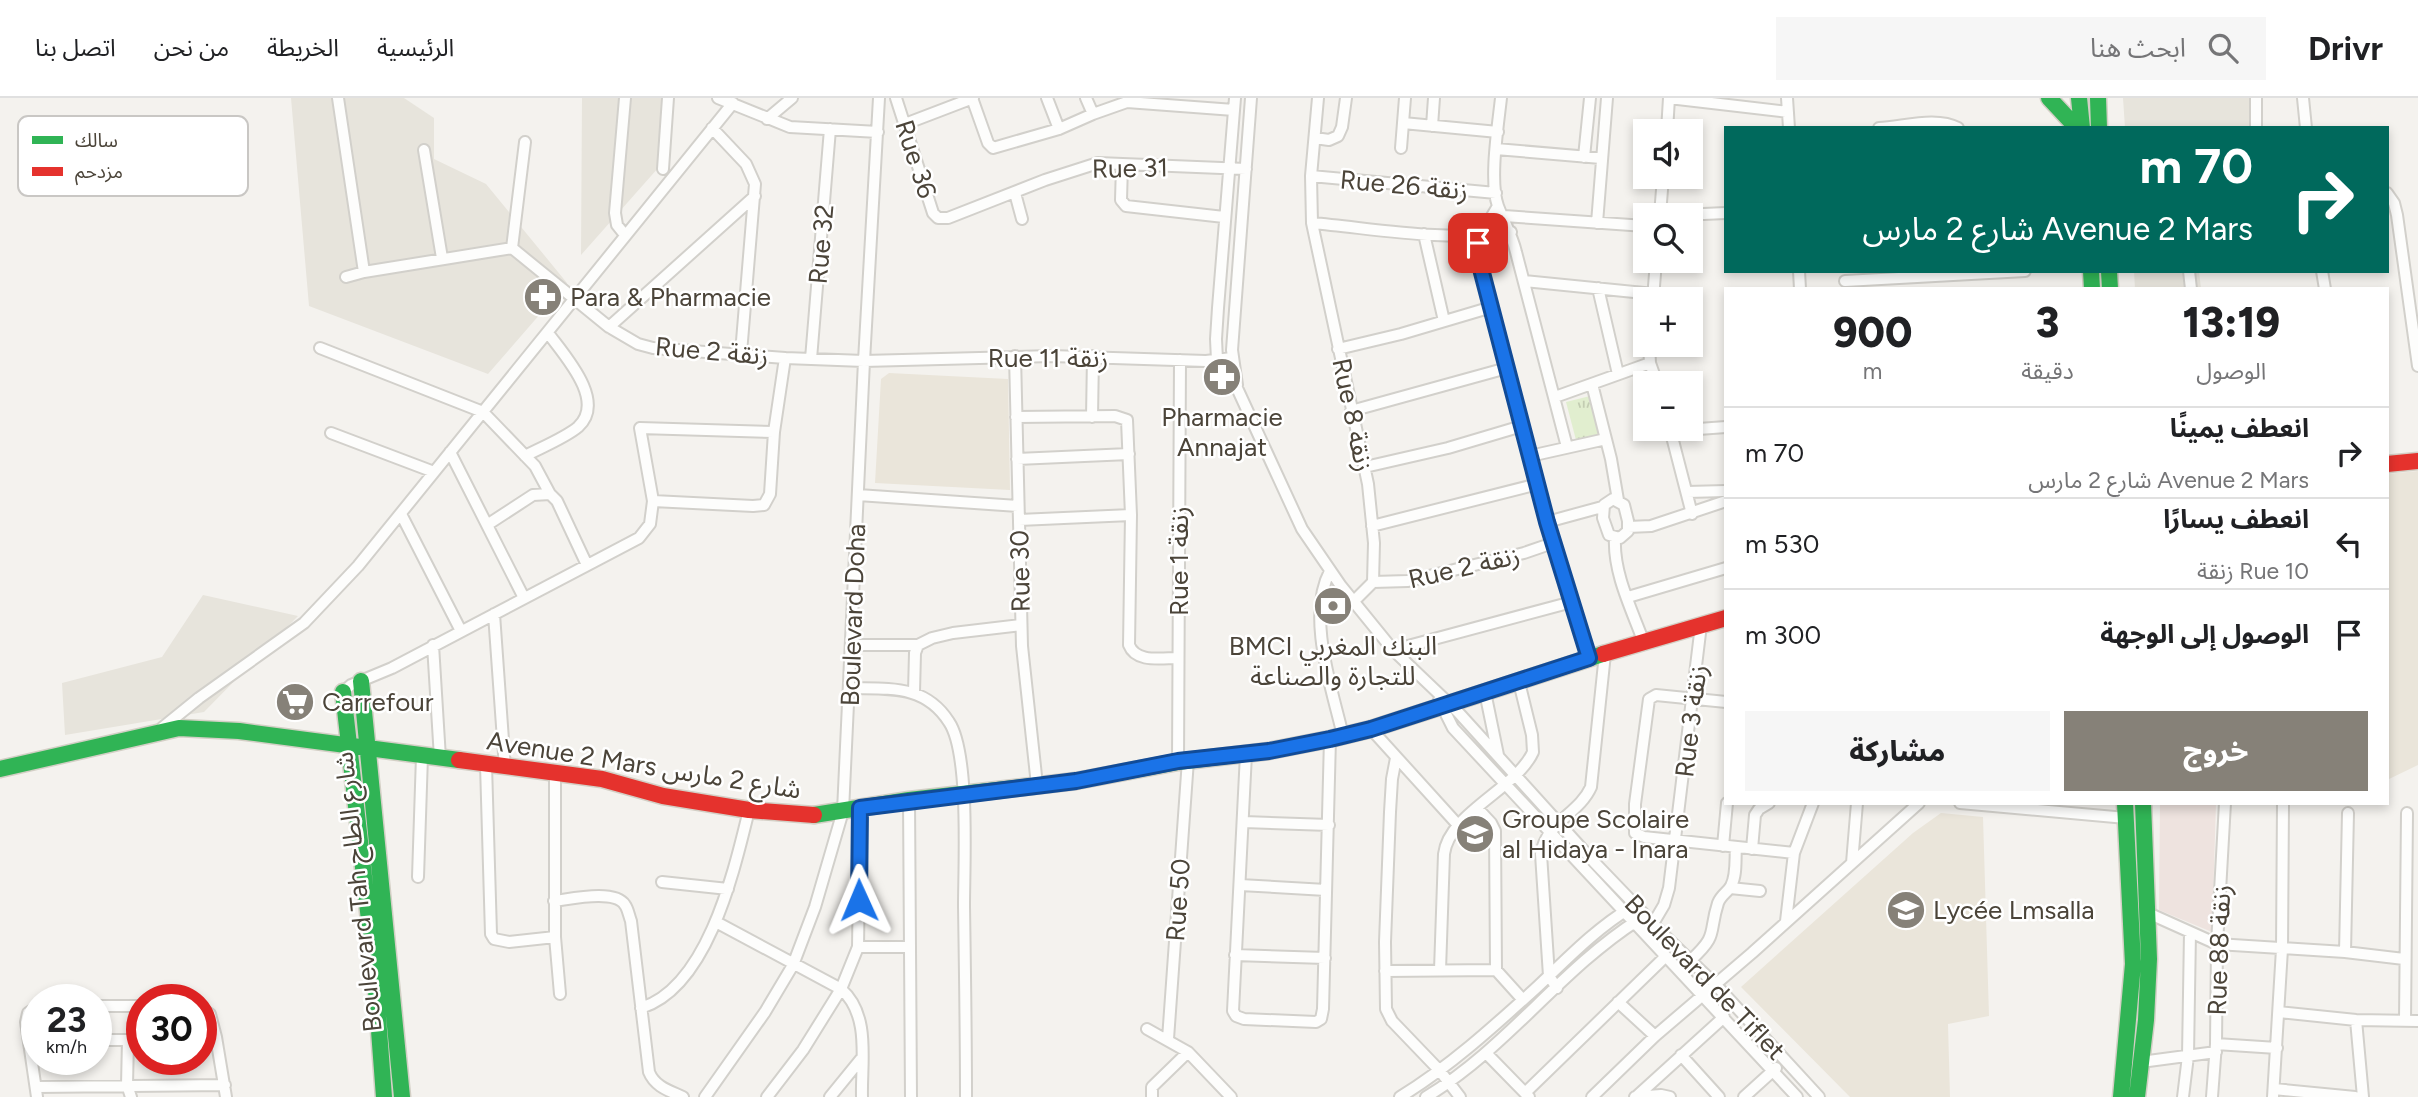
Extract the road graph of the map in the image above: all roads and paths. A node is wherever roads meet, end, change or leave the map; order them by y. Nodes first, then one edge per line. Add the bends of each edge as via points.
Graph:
1 (338, 98) edge
2 (625, 98) edge
3 (668, 98) edge
4 (718, 98) edge
5 (792, 98) edge
6 (879, 98) edge
7 (896, 98) edge
8 (973, 98) edge
9 (1047, 98) edge
10 (1086, 98) edge
11 (1251, 98) edge
12 (1318, 98) edge
13 (1346, 98) edge
14 (1405, 98) edge
15 (1434, 98) edge
16 (1501, 98) edge
17 (1590, 98) edge
18 (1607, 98) edge
19 (1669, 98) edge
20 (1787, 98) edge
21 (2049, 98) edge
22 (2079, 98) edge
23 (2098, 98) edge
24 (2256, 98) edge
25 (2303, 98) edge
26 (1155, 101) edge
27 (1172, 102) edge
28 (733, 103) junction
29 (1234, 104) edge
30 (1788, 112) junction
31 (1093, 114) junction
32 (767, 119) junction
33 (1668, 119) edge
34 (1403, 123) junction
35 (905, 124) junction
36 (1432, 126) junction
37 (1789, 126) edge
38 (1908, 126) edge
39 (1954, 126) edge
40 (2075, 126) edge
41 (2082, 126) edge
42 (2099, 126) edge
43 (2256, 126) edge
44 (2306, 126) edge
45 (712, 128) junction
46 (1059, 129) junction
47 (831, 130) junction
48 (878, 132) junction
49 (1497, 132) junction
50 (1315, 138) junction
51 (525, 142) dead end
52 (1401, 148) dead end
53 (424, 149) dead end
54 (1496, 149) junction
55 (1584, 157) junction
56 (1601, 159) junction
57 (1122, 165) junction
58 (1229, 168) junction
59 (663, 169) dead end
60 (1246, 169) junction
61 (1311, 176) junction
62 (1015, 193) junction
63 (1496, 193) junction
64 (755, 196) junction
65 (2389, 196) edge
66 (1498, 206) junction
67 (1724, 213) edge
68 (1703, 214) edge
69 (1504, 216) junction
70 (1224, 217) junction
71 (939, 218) joint
72 (1022, 219) dead end
73 (1312, 223) junction
74 (1597, 223) junction
75 (1633, 225) edge
76 (1511, 232) junction
77 (1424, 234) junction
78 (625, 235) junction
79 (1480, 236) junction
80 (512, 248) junction
81 (442, 258) junction
82 (364, 272) junction
83 (1992, 273) edge
84 (1907, 274) edge
85 (1865, 275) edge
86 (1947, 275) junction
87 (346, 277) dead end
88 (1524, 281) junction
89 (1845, 281) dead end
90 (1948, 287) edge
91 (1598, 288) junction
92 (1633, 294) edge
93 (575, 299) junction
94 (1492, 307) junction
95 (1444, 321) junction
96 (609, 327) junction
97 (548, 333) junction
98 (320, 348) dead end
99 (1338, 349) junction
100 (741, 353) junction
101 (1015, 356) junction
102 (1093, 356) junction
103 (1650, 357) edge
104 (785, 358) junction
105 (1232, 358) junction
106 (811, 359) junction
107 (1180, 360) junction
108 (1217, 360) junction
109 (864, 361) junction
110 (1650, 363) junction
111 (2418, 366) edge
112 (1507, 368) junction
113 (1653, 371) edge
114 (1618, 374) junction
115 (1592, 384) junction
116 (1237, 388) junction
117 (1555, 397) junction
118 (1351, 411) junction
119 (483, 412) junction
120 (1016, 417) junction
121 (1092, 417) junction
122 (1522, 426) junction
123 (1724, 427) edge
124 (1703, 428) edge
125 (774, 432) junction
126 (331, 433) dead end
127 (1606, 439) junction
128 (1674, 441) edge
129 (1567, 447) junction
130 (450, 452) junction
131 (1129, 454) junction
132 (525, 456) junction
133 (1531, 456) junction
134 (1017, 459) junction
135 (2418, 461) edge
136 (2389, 464) edge
137 (1365, 467) junction
138 (434, 472) junction
139 (1538, 484) junction
140 (1724, 491) edge
141 (1687, 492) junction
142 (550, 494) junction
143 (858, 495) junction
144 (1618, 500) junction
145 (653, 501) junction
146 (1724, 502) edge
147 (1018, 506) junction
148 (1602, 507) junction
149 (401, 514) junction
150 (1692, 514) junction
151 (1130, 515) junction
152 (1019, 520) junction
153 (1547, 522) junction
154 (487, 525) junction
155 (1372, 526) junction
156 (1628, 527) junction
157 (1615, 538) junction
158 (1553, 543) junction
159 (587, 565) junction
160 (1724, 569) edge
161 (1330, 571) junction
162 (1373, 582) junction
163 (1628, 597) junction
164 (524, 598) junction
165 (1354, 601) junction
166 (1572, 602) junction
167 (494, 614) junction
168 (1724, 619) edge
169 (1021, 625) junction
170 (1701, 625) junction
171 (461, 631) junction
172 (1644, 643) junction
173 (433, 645) junction
174 (852, 645) junction
175 (919, 645) junction
176 (1393, 650) junction
177 (1597, 656) junction
178 (1178, 658) junction
179 (361, 681) junction
180 (1519, 682) junction
181 (849, 688) junction
182 (343, 692) joint
183 (914, 692) junction
184 (1485, 692) junction
185 (1694, 698) junction
186 (1442, 701) junction
187 (1724, 702) edge
188 (1371, 729) junction
189 (159, 731) junction
190 (1337, 738) junction
191 (350, 745) junction
192 (368, 748) junction
193 (1246, 754) junction
194 (422, 756) junction
195 (440, 758) junction
196 (1396, 758) junction
197 (1498, 758) junction
198 (1183, 761) junction
199 (486, 765) junction
200 (505, 768) junction
201 (0, 769) edge
202 (555, 774) junction
203 (1510, 779) junction
204 (1037, 785) junction
205 (963, 791) junction
206 (909, 800) junction
207 (1727, 805) edge
208 (1766, 805) edge
209 (1812, 805) edge
210 (1857, 805) edge
211 (1917, 805) edge
212 (2007, 805) edge
213 (2143, 805) edge
214 (2225, 805) edge
215 (2283, 805) edge
216 (2028, 806) edge
217 (860, 808) junction
218 (1477, 808) junction
219 (2070, 809) edge
220 (749, 810) junction
221 (843, 811) junction
222 (2126, 811) edge
223 (2348, 813) dead end
224 (2407, 813) dead end
225 (1244, 821) junction
226 (1329, 825) junction
227 (1458, 825) junction
228 (1554, 827) junction
229 (1676, 840) junction
230 (1723, 846) junction
231 (1736, 848) junction
232 (1752, 849) junction
233 (1794, 853) junction
234 (1852, 863) junction
235 (418, 877) dead end
236 (662, 882) dead end
237 (1240, 886) junction
238 (1730, 888) junction
239 (728, 889) junction
240 (1326, 890) junction
241 (1760, 891) dead end
242 (554, 901) junction
243 (1635, 905) junction
244 (1623, 912) junction
245 (2148, 913) junction
246 (1649, 920) junction
247 (1787, 921) junction
248 (716, 922) junction
249 (1633, 923) junction
250 (2190, 932) junction
251 (1645, 935) junction
252 (555, 937) junction
253 (2217, 944) junction
254 (858, 947) junction
255 (909, 947) junction
256 (2282, 949) junction
257 (2345, 952) junction
258 (1235, 955) junction
259 (1665, 957) junction
260 (1325, 958) junction
261 (2404, 959) junction
262 (1691, 960) junction
263 (793, 965) junction
264 (1440, 970) junction
265 (1496, 970) junction
266 (1385, 971) junction
267 (1549, 976) junction
268 (1716, 985) junction
269 (1557, 988) junction
270 (841, 989) junction
271 (561, 994) dead end
272 (1703, 995) junction
273 (1523, 1000) junction
274 (1618, 1002) junction
275 (641, 1008) junction
276 (2279, 1012) junction
277 (1724, 1017) junction
278 (2356, 1020) junction
279 (2405, 1021) junction
280 (2418, 1021) edge
281 (1147, 1029) dead end
282 (1655, 1036) junction
283 (1168, 1039) junction
284 (217, 1042) edge
285 (2216, 1048) junction
286 (2277, 1048) junction
287 (1188, 1052) junction
288 (1486, 1053) junction
289 (1681, 1055) junction
290 (2188, 1056) junction
291 (861, 1059) junction
292 (1786, 1060) junction
293 (2141, 1062) junction
294 (1440, 1071) junction
295 (1773, 1071) junction
296 (127, 1075) edge
297 (1450, 1083) junction
298 (127, 1085) junction
299 (225, 1085) junction
300 (37, 1092) edge
301 (2274, 1093) edge
302 (1151, 1095) edge
303 (1527, 1095) edge
304 (1228, 1096) edge
305 (131, 1097) edge
306 (226, 1097) edge
307 (384, 1097) edge
308 (402, 1097) edge
309 (683, 1097) edge
310 (705, 1097) edge
311 (767, 1097) edge
312 (830, 1097) edge
313 (862, 1097) edge
314 (911, 1097) edge
315 (966, 1097) edge
316 (1399, 1097) edge
317 (1426, 1097) edge
318 (1460, 1097) edge
319 (1592, 1097) edge
320 (1635, 1097) edge
321 (1670, 1097) edge
322 (1719, 1097) edge
323 (1744, 1097) edge
324 (1797, 1097) edge
325 (1819, 1097) edge
326 (2120, 1097) edge
327 (2137, 1097) edge
328 (2183, 1097) edge
329 (2212, 1097) edge
330 (2355, 1097) edge
331 (2363, 1097) edge

1 - 82 street
2 - 78 street via 615,213
3 - 59 street
4 - 28 street
5 - 32 street
6 - 48 street, Boulevard Doha
7 - 35 street, Rue 36
8 - 35 street
8 - 46 street via 993,148
9 - 46 street
10 - 31 street
11 - 60 street
12 - 50 street, Rue 8 زنقة
13 - 50 street via 1338,136
14 - 34 street
15 - 36 street
16 - 49 street
17 - 55 street
18 - 56 street
19 - 30 street
19 - 33 street
20 - 30 street
21 - 40 street
22 - 41 street
23 - 42 street
24 - 43 street
25 - 44 street
26 - 27 street
26 - 31 street via 1127,102
27 - 29 street
28 - 32 street
28 - 45 street
29 - 58 street
30 - 37 street
31 - 46 street
32 - 47 street via 790,127
34 - 36 street
34 - 52 street
35 - 71 street, Rue 36 via 933,213
36 - 49 street
38 - 39 street
45 - 64 street via 746,164
45 - 78 street
47 - 48 street
47 - 106 street, Rue 32
48 - 109 street, Boulevard Doha
49 - 54 street
50 - 61 street, Rue 8 زنقة
51 - 80 street
53 - 81 street
54 - 55 street
54 - 63 street
55 - 56 street
56 - 74 street
57 - 58 street, Rue 31
57 - 62 street, Rue 31 via 1098,163
57 - 70 street via 1121,200 1126,206
58 - 60 street, Rue 31
58 - 70 street
60 - 105 street
61 - 63 street, Rue 26 زنقة
61 - 73 street, Rue 8 زنقة
62 - 71 street, Rue 31
62 - 72 street
63 - 66 street
64 - 96 street
64 - 100 street
65 - 111 street via 2397,215
66 - 69 street
66 - 79 street
67 - 68 street
69 - 74 street
69 - 76 street
70 - 108 street
73 - 77 street
73 - 99 street, Rue 8 زنقة
74 - 75 street
76 - 79 street
76 - 88 street
77 - 79 street
77 - 95 street
78 - 93 street
79 - 94 street via 1478,257
80 - 81 street
80 - 93 street, Rue 2 زنقة
81 - 82 street
82 - 87 street
83 - 86 street
84 - 85 street
84 - 86 street
85 - 89 street
86 - 90 street
88 - 91 street
88 - 117 street
91 - 92 street
91 - 114 street
93 - 96 street, Rue 2 زنقة
93 - 97 street
94 - 95 street
94 - 112 street
95 - 99 street
96 - 100 street, Rue 2 زنقة via 653,348
97 - 119 street
97 - 132 street via 580,378 588,398 586,413 578,426
98 - 119 street
99 - 118 street, Rue 8 زنقة
100 - 104 street, Rue 2 زنقة
101 - 102 street, Rue 11 زنقة
101 - 109 street, Rue 11 زنقة
101 - 120 street, Rue 30
102 - 107 street, Rue 11 زنقة
102 - 121 street
103 - 110 street
104 - 106 street, Rue 2 زنقة
104 - 125 street
105 - 108 street, Rue 11 زنقة
105 - 116 street
106 - 109 street, Rue 2 زنقة
107 - 108 street, Rue 11 زنقة
107 - 178 street, Rue 1 زنقة
108 - 116 street
109 - 143 street, Boulevard Doha
110 - 113 street
110 - 114 street
112 - 118 street
112 - 122 street
114 - 115 street
115 - 117 street
115 - 127 street
116 - 161 street via 1293,511
117 - 129 street
118 - 137 street, Rue 8 زنقة
119 - 130 street
119 - 132 street
120 - 121 street
120 - 134 street, Rue 30
121 - 131 street via 1125,419
122 - 133 street
122 - 137 street
123 - 124 street
125 - 145 street via 770,494 764,505
125 - 145 street via 640,428
126 - 138 street
127 - 129 street
127 - 144 street
128 - 141 street
129 - 133 street
130 - 138 street
130 - 154 street
131 - 134 street
131 - 151 street
132 - 142 street
133 - 139 street
134 - 147 street, Rue 30
135 - 136 street
137 - 155 street, Rue 8 زنقة
138 - 149 street
139 - 153 street
139 - 155 street
140 - 141 street
141 - 150 street
142 - 154 street via 533,495
142 - 159 street
143 - 147 street
143 - 174 street, Boulevard Doha
144 - 148 street via 1609,500
144 - 156 street via 1626,511
145 - 159 street via 650,524 639,538
146 - 150 street
147 - 152 street, Rue 30
148 - 153 street
148 - 157 street via 1606,531
149 - 171 street
149 - 189 street via 304,623
150 - 156 street via 1647,527
151 - 152 street
151 - 178 street via 1130,649 1139,657
152 - 169 street, Rue 30
153 - 158 street
154 - 164 street
155 - 162 street, Rue 8 زنقة
156 - 157 street via 1623,537
157 - 163 street via 1616,561
158 - 162 street, Rue 2 زنقة via 1408,581
158 - 166 street
159 - 164 street
160 - 163 street
161 - 165 street
161 - 190 street via 1321,594 1320,621
162 - 165 street
163 - 172 street
164 - 167 street
165 - 176 street
166 - 176 street
166 - 177 street
167 - 171 street
167 - 200 street
168 - 170 street, Avenue 2 Mars شارع 2 مارس
169 - 175 street via 953,633
169 - 204 street, Rue 30
170 - 172 street, Avenue 2 Mars شارع 2 مارس
170 - 185 street, Rue 3 زنقة
171 - 173 street
172 - 177 street, Avenue 2 Mars شارع 2 مارس
173 - 179 street
173 - 195 street
174 - 175 street
174 - 181 street, Boulevard Doha
175 - 183 street
176 - 186 street
177 - 180 street, Avenue 2 Mars شارع 2 مارس
177 - 228 street via 1591,787
178 - 198 street, Rue 1 زنقة
179 - 182 street
179 - 192 street, Boulevard Tah شارع الطاح
180 - 184 street, Avenue 2 Mars شارع 2 مارس
180 - 203 street via 1534,748
181 - 183 street
181 - 221 street, Boulevard Doha
182 - 191 street, Boulevard Tah شارع الطاح
183 - 205 street via 952,726
184 - 186 street, Avenue 2 Mars شارع 2 مارس
184 - 197 street
185 - 187 street
185 - 229 street, Rue 3 زنقة
185 - 229 street via 1652,695 1647,705 1635,831 1641,836
186 - 188 street, Avenue 2 Mars شارع 2 مارس
186 - 197 street, Boulevard de Tiflet
186 - 203 street, Boulevard de Tiflet via 1453,728
188 - 190 street, Avenue 2 Mars شارع 2 مارس
188 - 196 street
189 - 191 street, Avenue 2 Mars شارع 2 مارس via 239,732
189 - 201 street, Avenue 2 Mars شارع 2 مارس
190 - 193 street, Avenue 2 Mars شارع 2 مارس
190 - 226 street
191 - 192 street, Avenue 2 Mars شارع 2 مارس
191 - 307 street, Boulevard Tah شارع الطاح
192 - 194 street, Avenue 2 Mars شارع 2 مارس
192 - 308 street, Boulevard Tah شارع الطاح
193 - 198 street, Avenue 2 Mars شارع 2 مارس
193 - 225 street
194 - 195 street, Avenue 2 Mars شارع 2 مارس
194 - 235 street
195 - 199 street, Avenue 2 Mars شارع 2 مارس
196 - 227 street
196 - 266 street via 1390,799
197 - 203 street, Boulevard de Tiflet
198 - 204 street, Avenue 2 Mars شارع 2 مارس
198 - 283 street, Rue 50
199 - 200 street, Avenue 2 Mars شارع 2 مارس
199 - 252 street via 491,934 509,942
200 - 202 street, Avenue 2 Mars شارع 2 مارس
202 - 220 street, Avenue 2 Mars شارع 2 مارس
202 - 242 street
203 - 218 street
203 - 228 street, Boulevard de Tiflet
204 - 205 street, Avenue 2 Mars شارع 2 مارس
205 - 206 street, Avenue 2 Mars شارع 2 مارس
205 - 315 street
206 - 217 street, Avenue 2 Mars شارع 2 مارس
206 - 255 street
207 - 230 street
208 - 232 street via 1755,815
209 - 233 street
210 - 234 street
211 - 234 street
212 - 216 street
213 - 245 street
214 - 253 street, Rue 88 زنقة
215 - 256 street
216 - 219 street
217 - 221 street, Avenue 2 Mars شارع 2 مارس
217 - 254 street
218 - 227 street
218 - 265 street via 1495,833
219 - 222 street
220 - 221 street, Avenue 2 Mars شارع 2 مارس via 802,816
220 - 239 street
221 - 263 street, Boulevard Doha
222 - 326 street via 2132,980
223 - 257 street
224 - 261 street
225 - 226 street
225 - 237 street
226 - 240 street
227 - 264 street via 1445,845
228 - 243 street, Boulevard de Tiflet
228 - 244 street, Boulevard de Tiflet
228 - 267 street via 1541,854
229 - 230 street
229 - 246 street, Rue 3 زنقة via 1667,897
230 - 231 street
231 - 232 street
231 - 238 street
232 - 233 street
233 - 247 street
234 - 247 street
236 - 239 street
237 - 240 street
237 - 258 street
238 - 241 street
238 - 262 street via 1719,900 1710,939
239 - 248 street
240 - 260 street
242 - 252 street
242 - 275 street via 608,896 623,902 631,921
243 - 244 street
243 - 246 street, Boulevard de Tiflet
244 - 249 street, Boulevard de Tiflet
244 - 267 street
245 - 250 street
245 - 293 street
246 - 249 street
246 - 251 street, Rue 3 زنقة
246 - 262 street, Boulevard de Tiflet
247 - 268 street
248 - 263 street
248 - 275 street via 678,985 663,999
249 - 251 street, Boulevard de Tiflet
249 - 269 street via 1596,950
250 - 253 street
250 - 290 street
251 - 259 street, Boulevard de Tiflet
252 - 271 street
253 - 256 street
253 - 285 street, Rue 88 زنقة
254 - 255 street
254 - 270 street
255 - 314 street
256 - 257 street
256 - 276 street
257 - 261 street
258 - 260 street
258 - 260 street via 1233,1006 1236,1016 1253,1020 1319,1021
259 - 272 street, Boulevard de Tiflet
259 - 274 street
261 - 279 street
262 - 268 street, Boulevard de Tiflet
263 - 270 street
263 - 310 street, Boulevard Doha
264 - 265 street
264 - 266 street
265 - 273 street
266 - 294 street via 1388,1015
267 - 269 street
267 - 273 street
268 - 272 street
268 - 292 street, Boulevard de Tiflet
269 - 288 street
270 - 291 street via 860,1018
270 - 311 street
272 - 277 street, Boulevard de Tiflet
272 - 282 street
273 - 294 street
274 - 282 street
274 - 303 street
275 - 309 street via 652,1080
276 - 278 street
276 - 286 street
277 - 289 street
277 - 295 street, Boulevard de Tiflet
278 - 279 street
278 - 331 street
279 - 280 street
281 - 283 street
282 - 319 street
283 - 287 street
284 - 299 street
285 - 286 street
285 - 290 street
285 - 329 street, Rue 88 زنقة
286 - 301 street
287 - 302 street via 1154,1084
287 - 304 street
288 - 297 street
288 - 303 street
289 - 320 street
289 - 322 street
290 - 293 street
290 - 328 street
291 - 312 street
291 - 313 street
292 - 295 street
292 - 325 street, Boulevard de Tiflet
293 - 327 street
294 - 297 street
294 - 316 street
295 - 323 street
295 - 324 street, Boulevard de Tiflet
296 - 298 street
297 - 317 street
297 - 318 street
298 - 299 street
298 - 300 street
298 - 305 street
299 - 306 street
301 - 330 street
320 - 321 street

